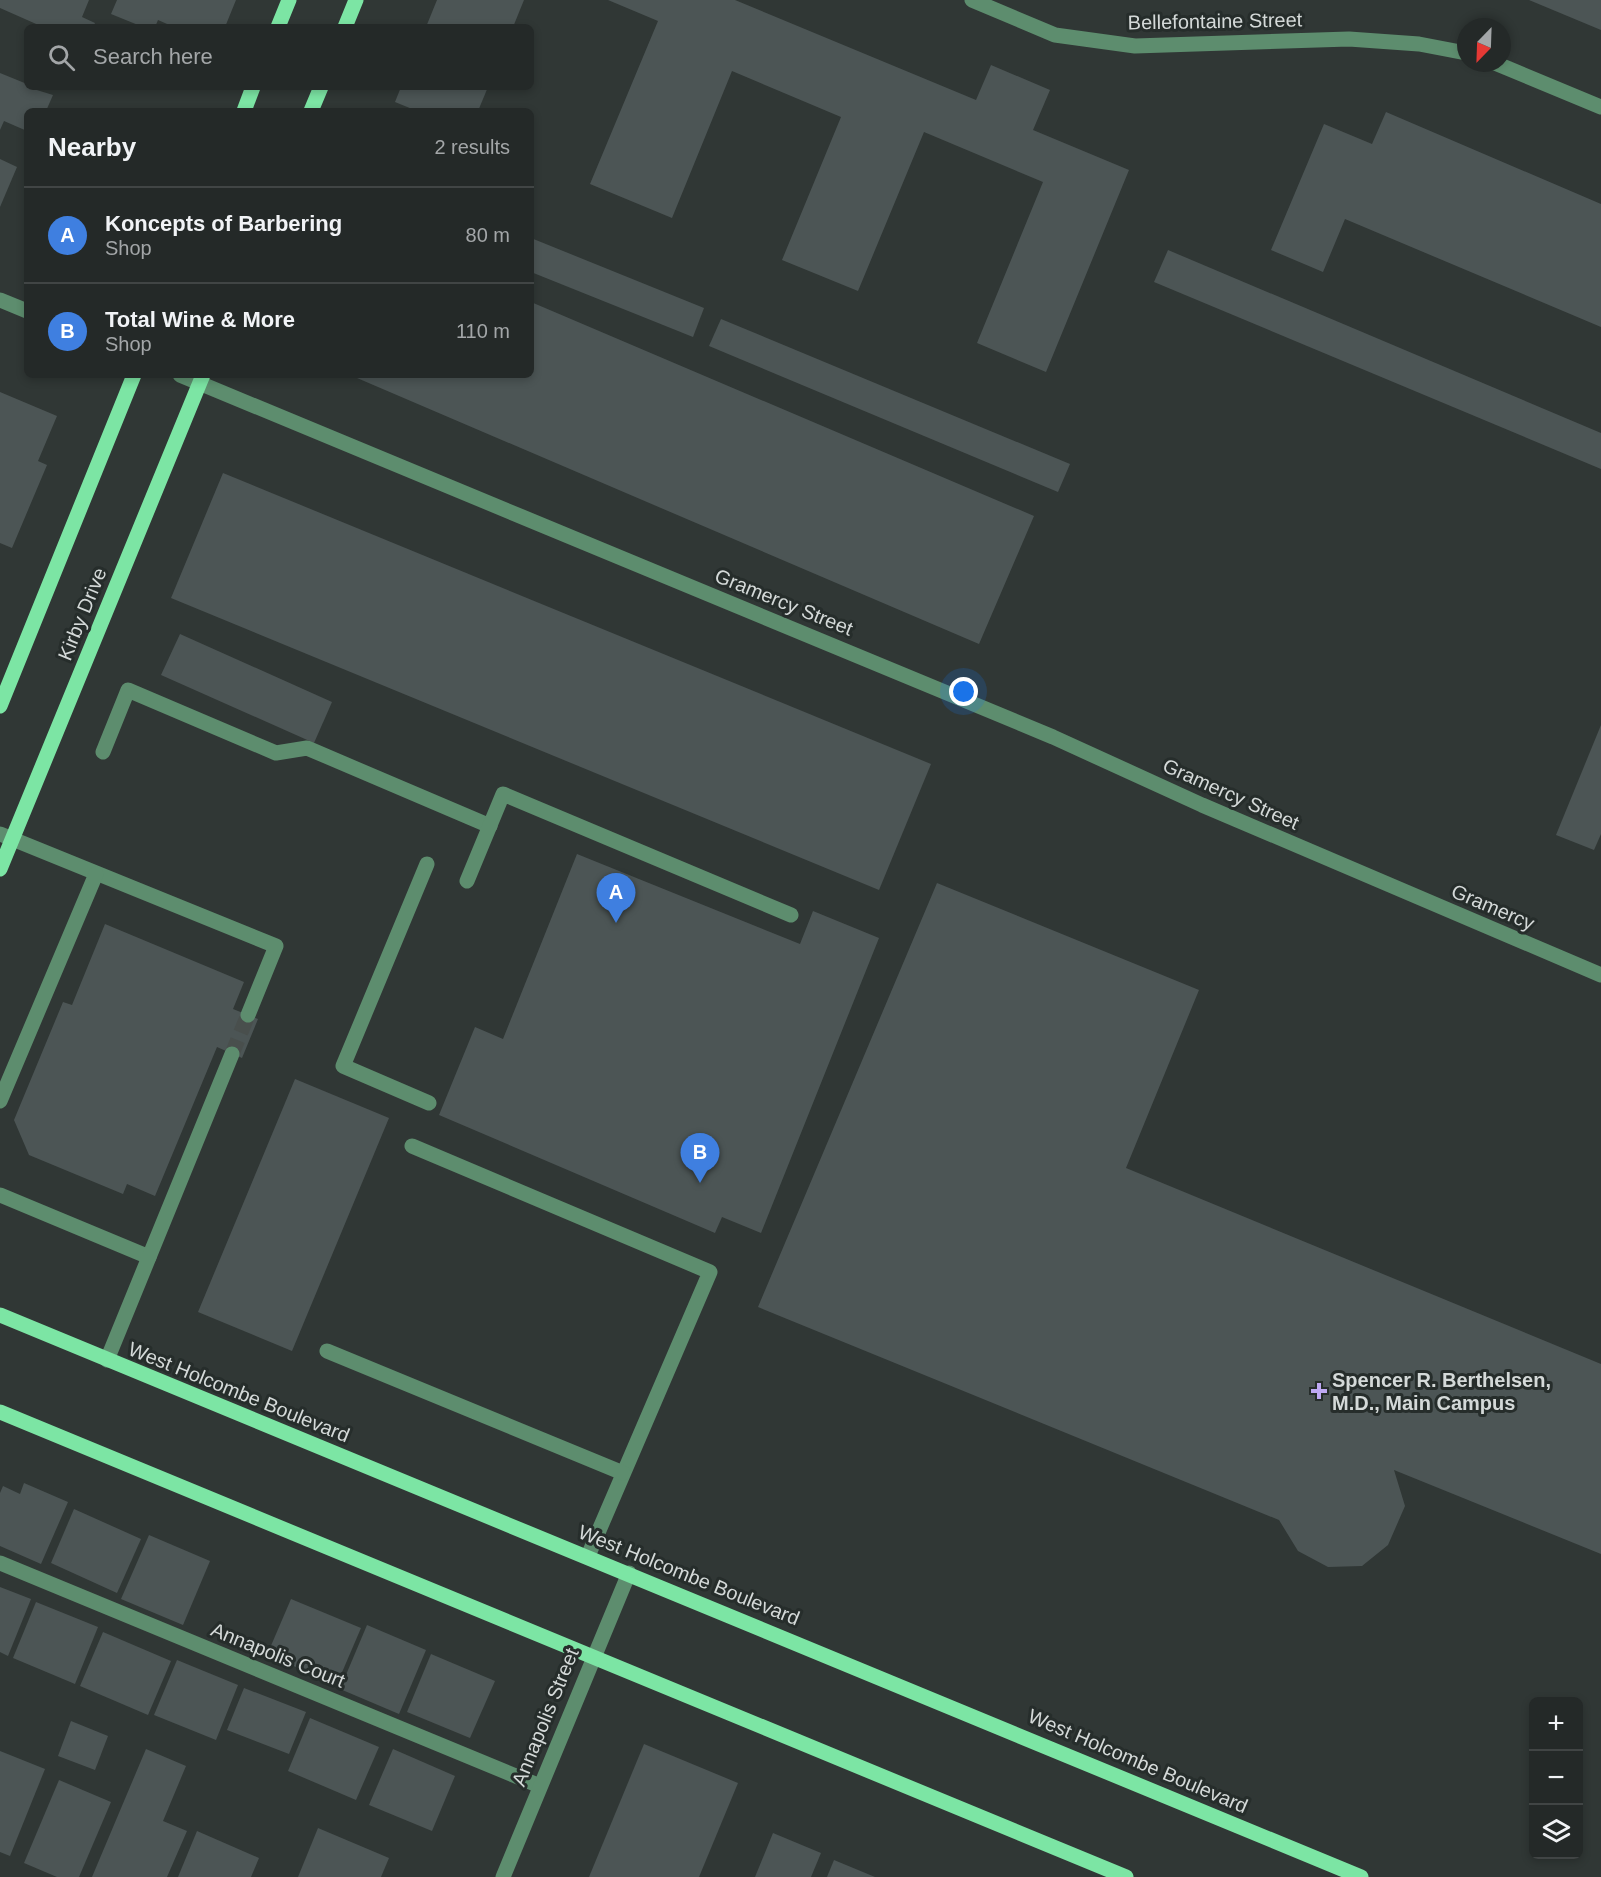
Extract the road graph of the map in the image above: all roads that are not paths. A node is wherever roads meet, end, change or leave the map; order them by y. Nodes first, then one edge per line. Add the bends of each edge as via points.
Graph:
1 (289, 0) edge
2 (356, 0) edge
3 (972, 0) edge
4 (279, 24) edge
5 (346, 24) edge
6 (1457, 50) edge
7 (1511, 70) edge
8 (252, 90) edge
9 (320, 90) edge
10 (1601, 107) edge
11 (244, 108) edge
12 (312, 108) edge
13 (0, 300) edge
14 (24, 310) edge
15 (133, 378) edge
16 (201, 379) edge
17 (0, 706) edge
18 (103, 752) dead end
19 (490, 826) junction
20 (6, 837) edge
21 (428, 864) dead end
22 (0, 869) edge
23 (96, 874) junction
24 (1369, 878) joint
25 (467, 881) dead end
26 (791, 915) dead end
27 (1601, 975) edge
28 (248, 1015) tunnel mouth
29 (232, 1054) tunnel mouth
30 (0, 1101) edge
31 (429, 1103) dead end
32 (411, 1146) dead end
33 (0, 1195) edge
34 (149, 1257) junction
35 (0, 1315) edge
36 (327, 1351) dead end
37 (107, 1360) junction
38 (0, 1412) edge
39 (623, 1473) junction
40 (588, 1556) junction
41 (0, 1563) edge
42 (628, 1573) junction
43 (593, 1655) junction
44 (540, 1786) junction
45 (503, 1877) edge
46 (1126, 1877) edge
47 (1361, 1877) edge

1 - 4 main road
2 - 5 main road
3 - 6 street, Bellefontaine Street via 1055,35 1135,46 1349,39
7 - 10 street
8 - 11 main road
9 - 12 main road
13 - 14 street
15 - 17 main road, Kirby Drive
16 - 20 main road, Kirby Drive
16 - 24 street, Gramercy Street via 1059,739
18 - 19 street via 128,690 276,753 307,748
19 - 25 street
19 - 26 street via 503,794
20 - 22 main road, Kirby Drive
20 - 23 street
21 - 31 street via 343,1066
23 - 28 street via 276,946
23 - 30 street
24 - 27 street, Gramercy
29 - 34 street
32 - 39 street via 711,1272
33 - 34 street
34 - 37 street
35 - 37 main road, West Holcombe Boulevard
36 - 39 street
37 - 40 main road, West Holcombe Boulevard
38 - 43 main road
39 - 40 street
40 - 42 main road, West Holcombe Boulevard
41 - 44 street, Annapolis Court
42 - 43 street, Annapolis Street
42 - 47 main road, West Holcombe Boulevard
43 - 44 street, Annapolis Street
43 - 46 main road
44 - 45 street, Annapolis Street

